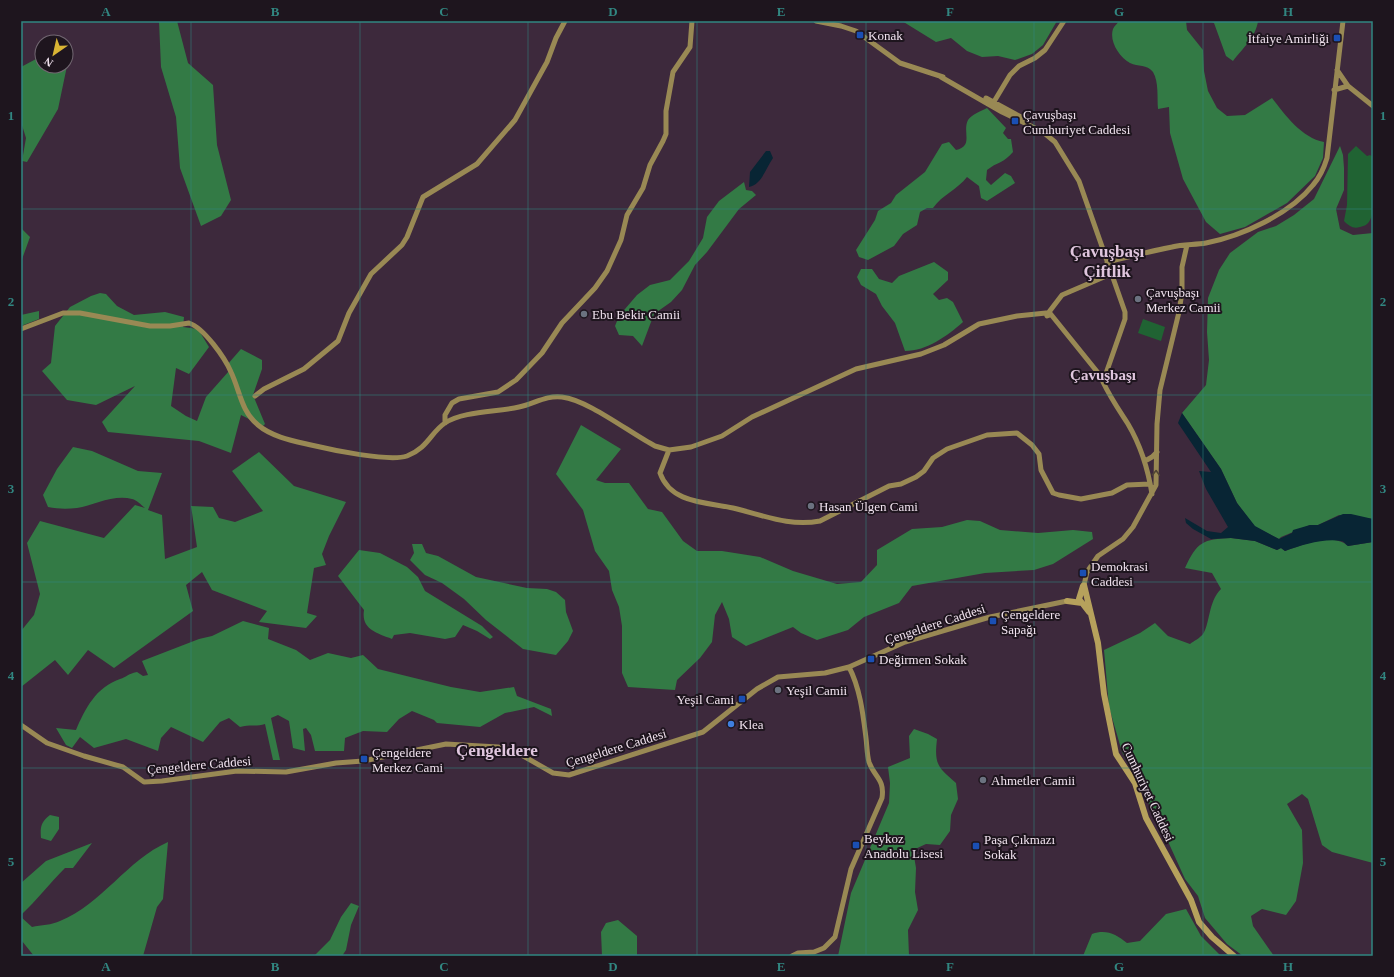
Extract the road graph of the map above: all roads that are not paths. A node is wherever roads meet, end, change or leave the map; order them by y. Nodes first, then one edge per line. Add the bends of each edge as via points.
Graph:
1 (565, 21) edge
2 (692, 21) edge
3 (816, 21) edge
4 (1064, 21) edge
5 (1343, 21) edge
6 (1337, 70) junction
7 (1335, 80) junction
8 (1348, 86) junction
9 (1334, 90) junction
10 (992, 104) junction
11 (1373, 106) edge
12 (1187, 245) junction
13 (1107, 262) junction
14 (1111, 274) junction
15 (1049, 314) junction
16 (21, 329) edge
17 (1103, 379) junction
18 (255, 396) dead end
19 (445, 423) junction
20 (669, 450) junction
21 (1158, 452) junction
22 (1145, 460) junction
23 (1150, 484) junction
24 (1152, 494) junction
25 (1084, 585) joint
26 (1082, 599) junction
27 (1067, 601) joint
28 (849, 667) junction
29 (21, 725) edge
30 (792, 956) edge
31 (1234, 956) edge

1 - 18 street via 547,62 515,120 477,164 423,197 407,237 371,274 349,313 338,341 304,369
2 - 19 street via 690,47 673,72 666,110 666,134 650,165 643,188 627,214 621,240 607,271 595,288 562,323 542,353 516,380 498,392 459,399 452,403 445,415
3 - 10 street via 856,32 900,63 942,77
4 - 10 street via 1045,50 1019,66 1010,75
5 - 6 street
6 - 7 street
6 - 8 street
7 - 8 street
7 - 9 street
8 - 9 street
8 - 11 street
9 - 12 street via 1328,158 1313,186 1281,214 1262,224 1206,243
10 - 13 street via 1048,135 1055,142 1079,181
12 - 13 street
12 - 21 street via 1182,267 1179,312 1160,390
13 - 14 street
14 - 15 street via 1062,295
14 - 17 street via 1125,312 1125,319
15 - 17 street
15 - 20 street via 1017,316 979,324 944,345 921,354 856,368 752,417 722,436
16 - 19 street via 64,313 74,312 150,326 192,324 206,336 229,368 240,400 255,422 270,432 314,446 386,458 406,456 426,444
17 - 22 street
19 - 20 street via 461,416 520,407 547,398 562,397 578,401 642,440
20 - 23 street via 660,473 668,487 679,495 690,501 731,508 778,521 820,521 889,486 916,478 933,458 947,449 987,435 1016,433 1024,437 1039,454 1040,470 1053,493 1059,496 1081,499 1112,493 1126,485
21 - 22 street
24 -> 21 street via 1156,485
22 - 23 street
23 - 24 street
24 - 25 street via 1123,539 1098,556 1087,572
25 - 26 main road
26 - 27 main road
26 - 31 main road, Cumhuriyet Caddesi via 1091,615 1098,643 1104,694 1116,754 1135,782 1146,818 1191,900 1199,922
27 - 28 street, Çengeldere Caddesi via 990,617 904,642
28 - 29 street, Çengeldere Caddesi via 778,677 757,689 703,732 562,776 553,774 518,753 498,748 446,744 363,761 286,772 237,771 144,782 123,767 47,743
28 - 30 street via 862,710 869,763 880,780 882,798 851,869 835,937 824,948 814,952 798,952

